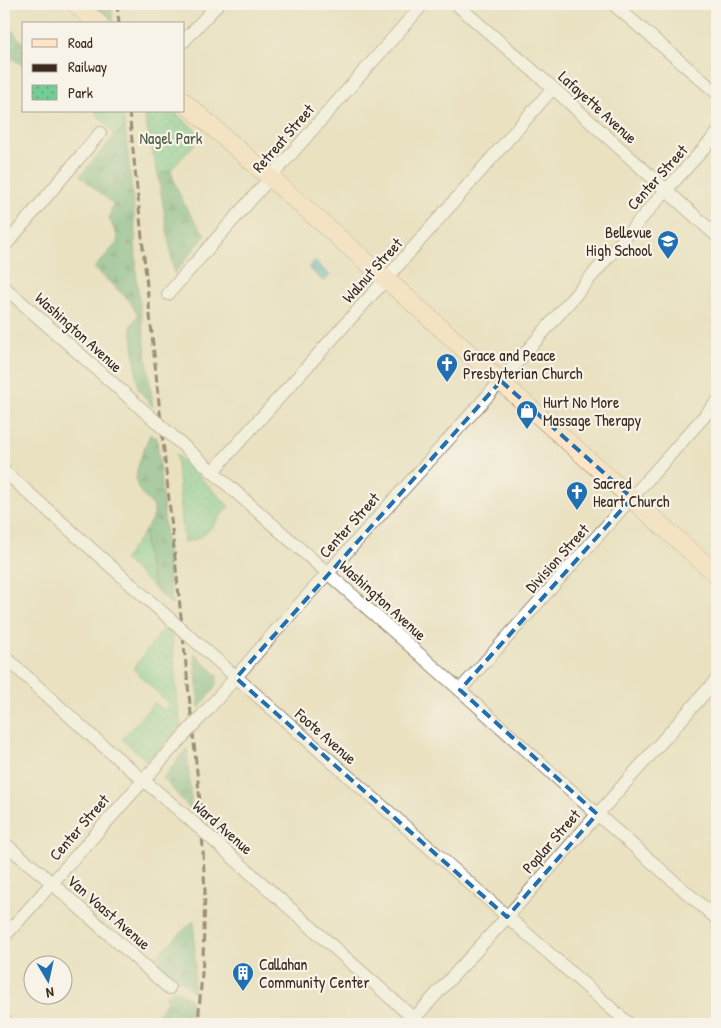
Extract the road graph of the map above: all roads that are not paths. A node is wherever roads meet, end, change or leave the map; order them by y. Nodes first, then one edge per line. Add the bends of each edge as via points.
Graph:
1 (75, 4) edge
2 (218, 4) edge
3 (423, 4) edge
4 (456, 4) edge
5 (613, 4) edge
6 (97, 22) edge
7 (185, 40) edge
8 (554, 88) junction
9 (717, 93) edge
10 (185, 103) edge
11 (100, 133) dead end
12 (717, 134) edge
13 (271, 178) junction
14 (667, 190) junction
15 (717, 236) edge
16 (4, 247) edge
17 (386, 279) junction
18 (4, 287) edge
19 (168, 294) dead end
20 (501, 381) junction
21 (717, 402) edge
22 (4, 471) edge
23 (213, 471) junction
24 (632, 498) junction
25 (328, 573) junction
26 (717, 575) edge
27 (4, 656) edge
28 (236, 678) junction
29 (717, 680) edge
30 (460, 690) junction
31 (143, 780) junction
32 (597, 814) junction
33 (4, 843) edge
34 (52, 884) junction
35 (507, 917) junction
36 (717, 919) edge
37 (4, 937) edge
38 (169, 988) dead end
39 (414, 1022) edge
40 (628, 1024) edge

1 - 6 street
2 - 7 street
3 - 13 street, Retreat Street
4 - 8 street, Lafayette Avenue
5 - 9 street
8 - 14 street, Lafayette Avenue
8 - 17 street, Walnut Street
10 - 13 street
11 - 16 street
12 - 14 street, Center Street
13 - 17 street
13 - 19 street, Retreat Street
14 - 15 street, Lafayette Avenue
14 - 20 street, Center Street
17 - 20 street
17 - 23 street, Walnut Street
18 - 23 street, Washington Avenue, bridge
20 - 24 street
20 - 25 street, Center Street
21 - 24 street, Division Street
22 - 28 street, Foote Avenue, bridge
23 - 25 street, Washington Avenue
24 - 26 street
24 - 30 street, Division Street
25 - 28 street, Center Street
25 - 30 street, Washington Avenue
27 - 31 street, Ward Avenue
28 - 31 street, Center Street, bridge
28 - 35 street, Foote Avenue
29 - 32 street, Poplar Street
30 - 32 street, Washington Avenue
31 - 34 street, Center Street
31 - 39 street, Ward Avenue, bridge
32 - 35 street, Poplar Street
32 - 36 street, Washington Avenue
33 - 34 street, Van Voast Avenue
34 - 37 street, Center Street
34 - 38 street, Van Voast Avenue
35 - 39 street, Poplar Street
35 - 40 street, Foote Avenue

